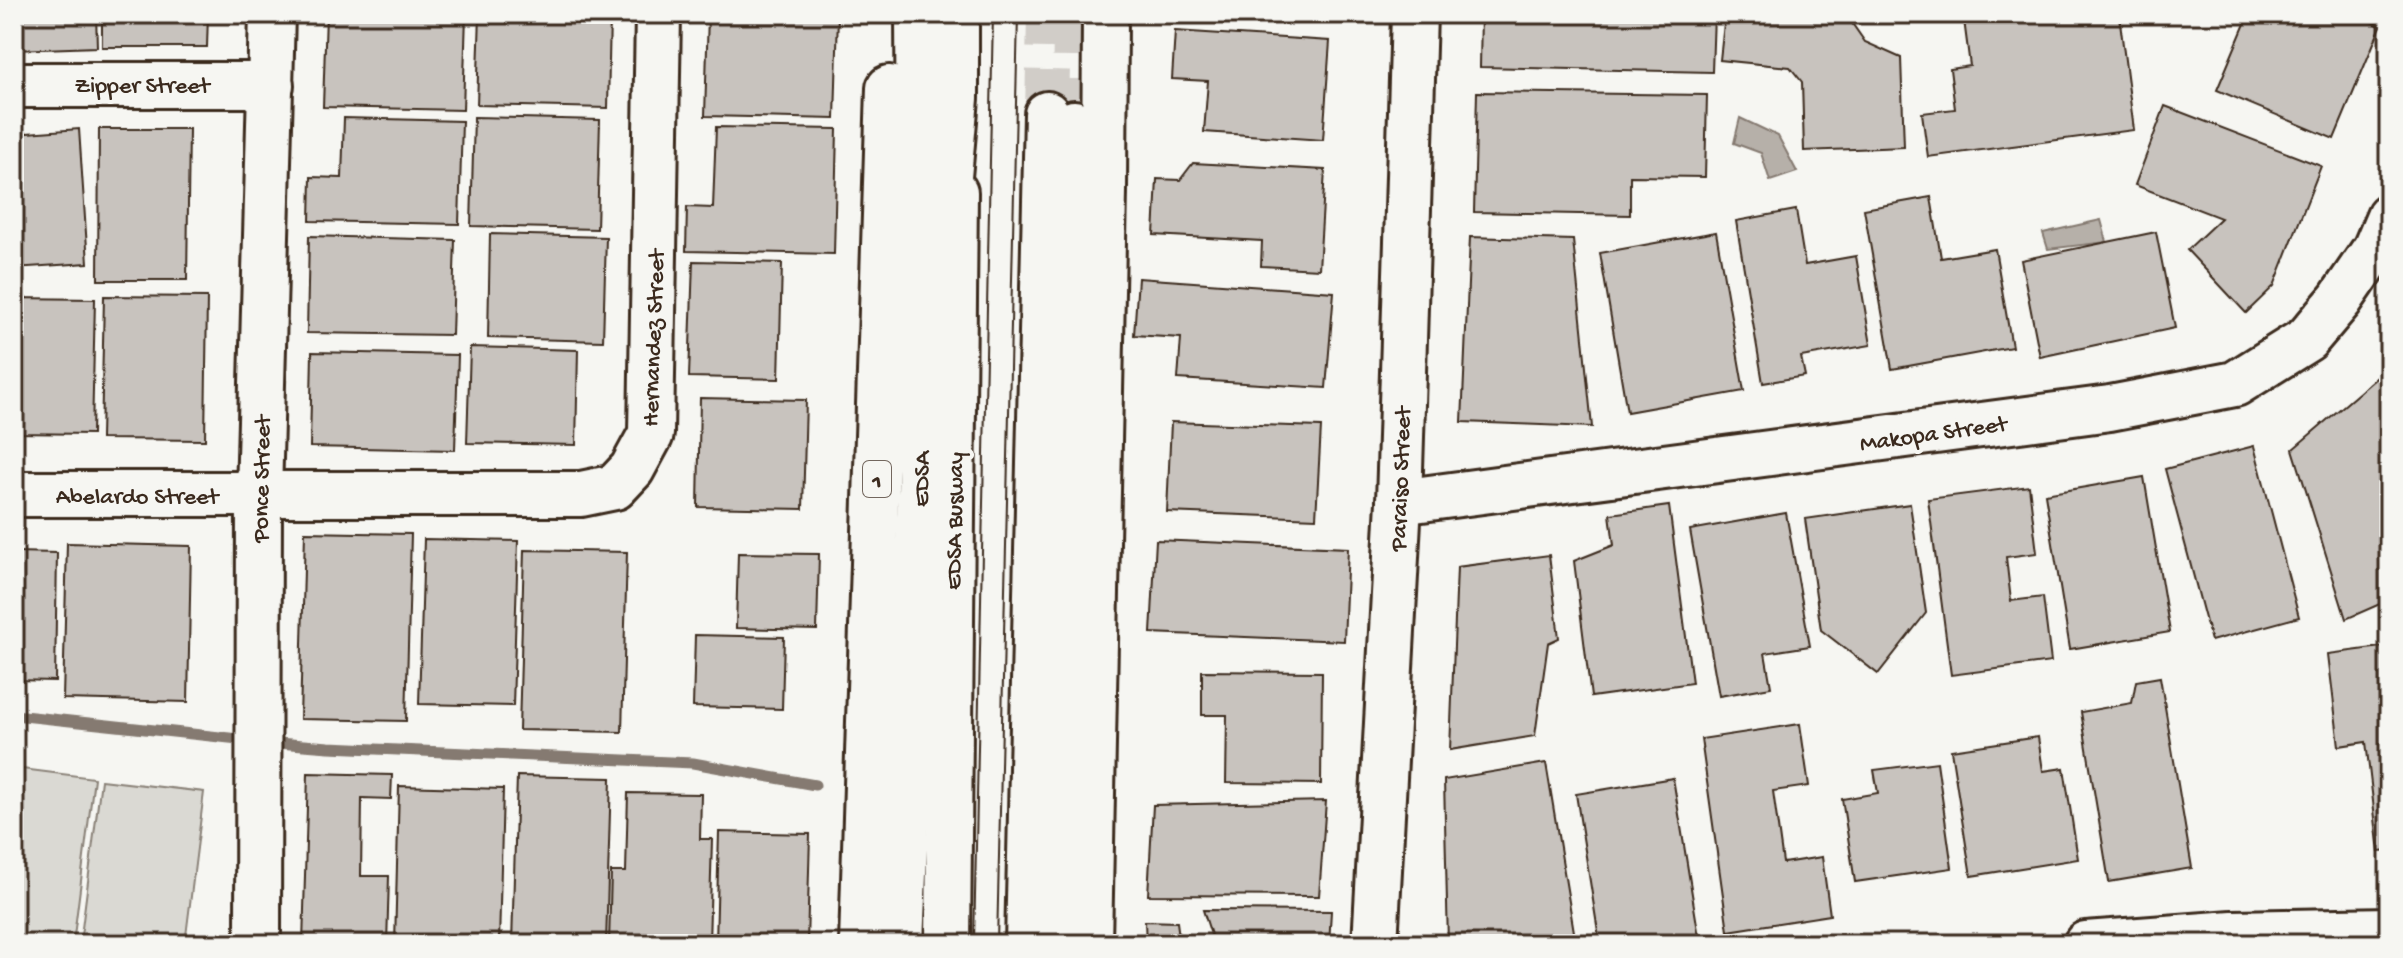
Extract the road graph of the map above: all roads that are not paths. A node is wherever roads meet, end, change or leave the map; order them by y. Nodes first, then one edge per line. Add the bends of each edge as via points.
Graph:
1 (272, 14) edge
2 (658, 14) edge
3 (891, 14) edge
4 (918, 14) edge
5 (956, 14) edge
6 (1077, 14) edge
7 (1105, 14) edge
8 (1414, 14) edge
9 (14, 85) edge
10 (271, 85) junction
11 (956, 98) junction
12 (1104, 191) junction
13 (2389, 216) edge
14 (921, 470) junction
15 (14, 494) edge
16 (259, 495) junction
17 (1399, 502) junction
18 (2389, 930) edge
19 (258, 944) edge
20 (862, 944) edge
21 (901, 944) edge
22 (948, 944) edge
23 (1028, 944) edge
24 (1056, 944) edge
25 (1089, 944) edge
26 (1375, 944) edge
27 (2086, 944) edge

1 - 10 main road, Ponce Street
2 - 16 main road, Hernandez Street via 651,434 632,469 615,487 581,494
3 - 20 main road, 1
4 - 14 main road, EDSA / 1
5 - 11 main road
6 - 12 main road
7 - 12 main road
8 - 17 main road, Paraiso Street
9 - 10 main road, Zipper Street
10 - 16 main road, Ponce Street
11 - 14 main road
11 - 22 main road, EDSA Busway
12 - 25 main road
13 - 17 main road, Makopa Street via 2375,249 2307,339 2235,384 2095,410
14 - 21 main road, EDSA / 1
15 - 16 main road, Abelardo Street
16 - 19 main road, Ponce Street
17 - 26 main road, Paraiso Street
18 - 27 main road via 2233,933
23 - 24 main road via 1061,118

